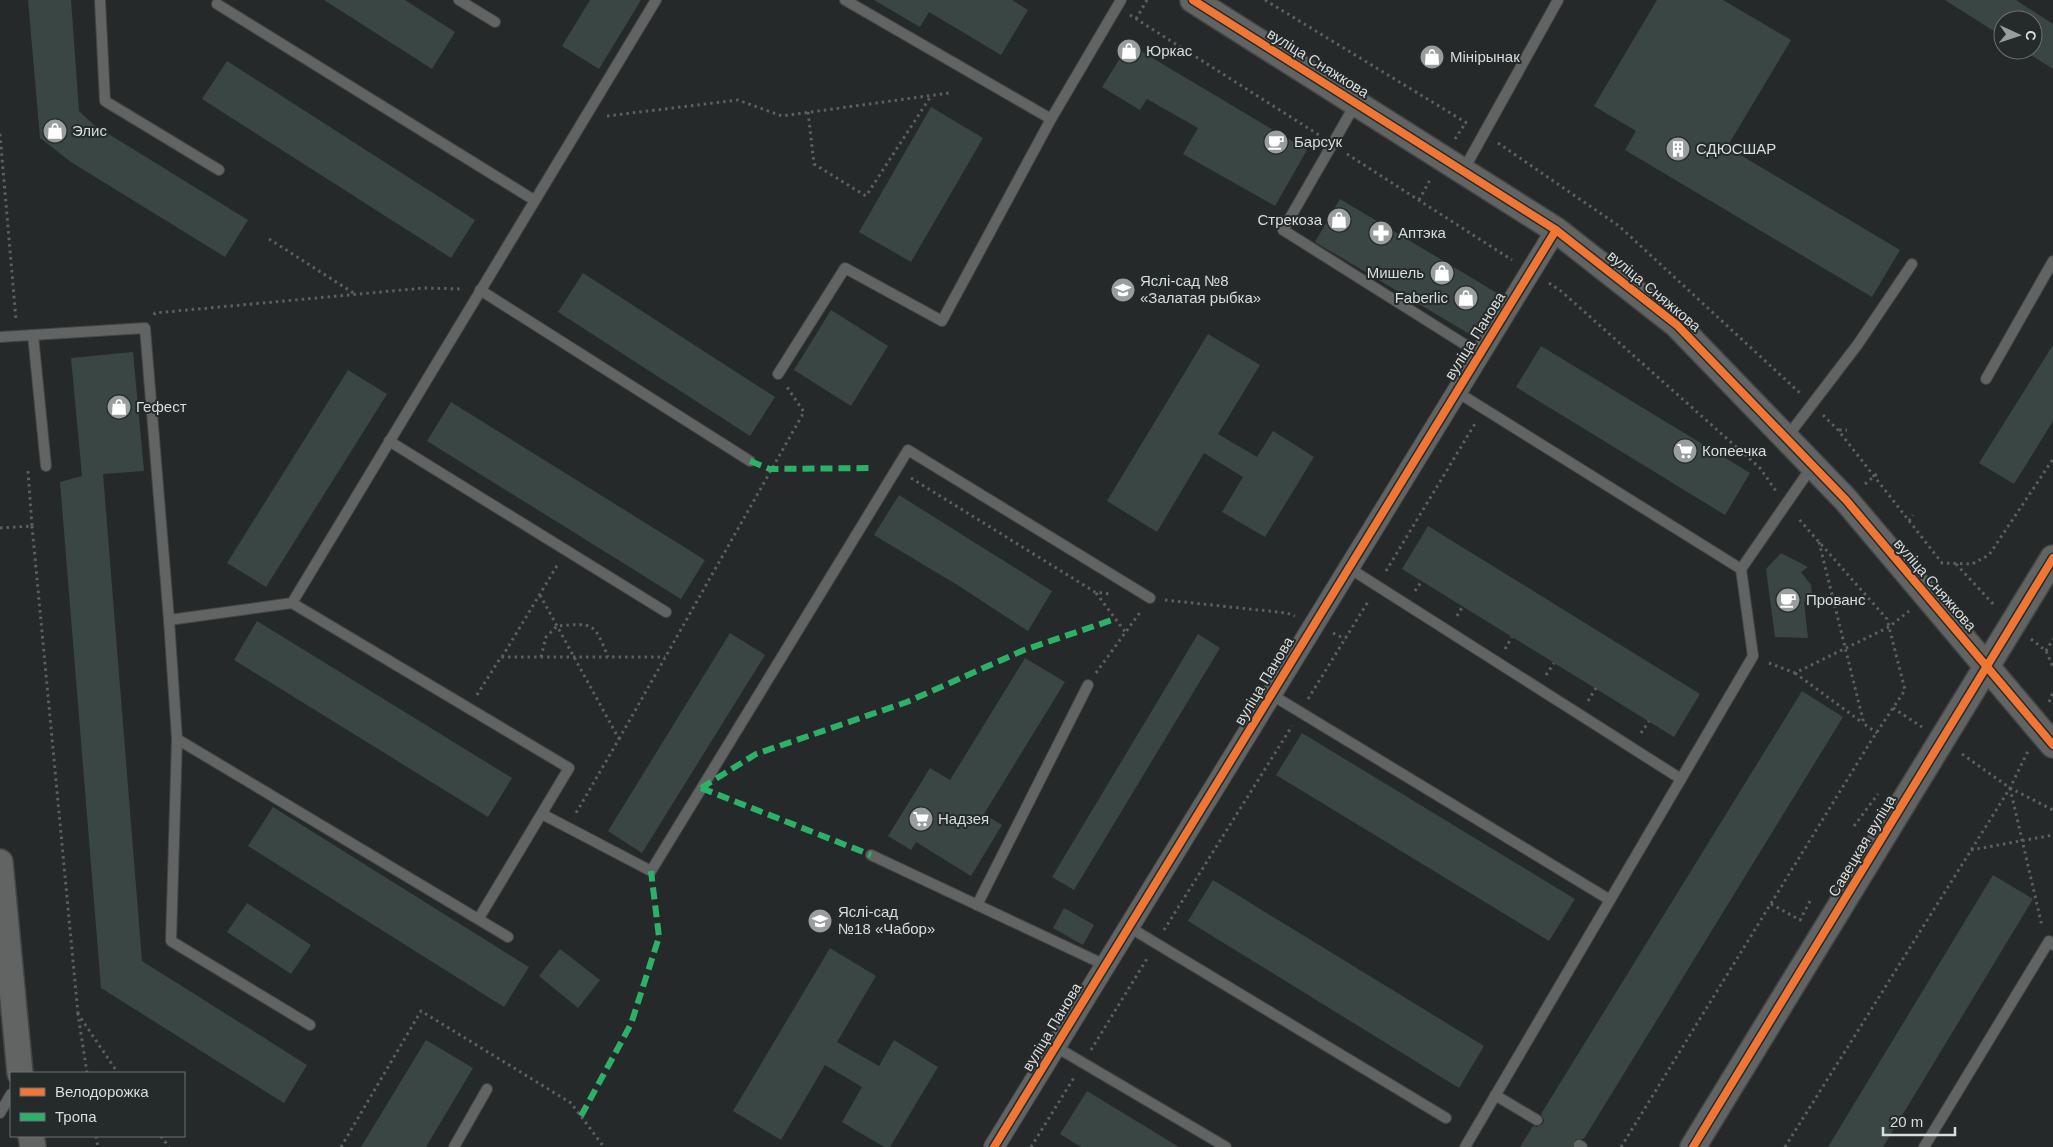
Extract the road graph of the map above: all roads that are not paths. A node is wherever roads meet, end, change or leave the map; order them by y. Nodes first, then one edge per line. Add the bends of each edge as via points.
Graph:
1 (100, 0) edge
2 (459, 0) edge
3 (656, 0) edge
4 (846, 0) edge
5 (1194, 0) edge
6 (1558, 0) edge
7 (1119, 3) edge
8 (217, 4) dead end
9 (495, 22) dead end
10 (1356, 104) junction
11 (1051, 119) junction
12 (219, 170) dead end
13 (1463, 171) junction
14 (534, 200) junction
15 (1556, 230) junction
16 (2053, 261) edge
17 (1912, 264) dead end
18 (480, 290) junction
19 (34, 335) junction
20 (0, 336) edge
21 (1480, 354) junction
22 (778, 374) road end
23 (1986, 379) dead end
24 (1457, 392) junction
25 (1787, 437) junction
26 (389, 441) junction
27 (750, 461) dead end
28 (1813, 465) junction
29 (46, 466) dead end
30 (2053, 558) edge
31 (1349, 568) junction
32 (1741, 569) junction
33 (1150, 598) road end
34 (292, 603) junction
35 (666, 612) dead end
36 (169, 620) junction
37 (1987, 666) junction
38 (1088, 685) road end
39 (1272, 695) junction
40 (2046, 737) edge
41 (177, 739) junction
42 (1681, 780) junction
43 (542, 814) junction
44 (871, 855) dead end
45 (0, 862) edge
46 (1610, 900) junction
47 (977, 905) junction
48 (480, 918) junction
49 (1129, 927) junction
50 (508, 937) dead end
51 (2051, 943) edge
52 (1105, 966) junction
53 (310, 1025) dead end
54 (1056, 1047) junction
55 (20, 1072) edge
56 (488, 1089) dead end
57 (1495, 1095) junction
58 (10, 1096) edge
59 (0, 1114) edge
60 (1446, 1118) dead end
61 (1537, 1120) dead end
62 (454, 1147) edge
63 (994, 1147) edge
64 (1226, 1147) edge
65 (1465, 1147) edge
66 (1693, 1147) edge
67 (1924, 1147) edge

1 - 12 lane via 106,101
2 - 9 lane
3 - 14 lane
4 - 11 lane
5 - 10 street, вуліца Сняжкова
6 - 13 lane
7 - 11 lane
8 - 14 lane
10 - 13 street, вуліца Сняжкова
10 - 21 lane via 1283,230
11 - 22 lane via 942,321 845,268
13 - 15 street, вуліца Сняжкова
14 - 18 lane
15 - 21 street, вуліца Панова
15 - 25 street, вуліца Сняжкова via 1677,325
16 - 23 lane
17 - 25 lane via 1858,344
18 - 26 lane
18 - 27 lane
19 - 20 lane
19 - 29 lane
19 - 36 lane via 145,328
21 - 24 street, вуліца Панова
24 - 31 street, вуліца Панова
24 - 32 lane
25 - 28 street, вуліца Сняжкова
26 - 34 lane
26 - 35 lane
28 - 32 lane
28 - 37 street, вуліца Сняжкова
30 - 37 street, Савецкая вуліца
31 - 39 street, вуліца Панова
31 - 42 lane
32 - 42 lane via 1754,656
33 - 43 lane via 908,450 651,871
34 - 36 lane
34 - 43 lane via 569,768
36 - 41 lane
37 - 40 street, вуліца Сняжкова
37 - 66 street, Савецкая вуліца
38 - 47 lane
39 - 46 lane
39 - 49 street, вуліца Панова
41 - 48 lane
41 - 53 lane via 171,942
42 - 46 lane
43 - 48 lane
44 - 47 lane
45 - 55 street
46 - 57 lane
47 - 52 lane
48 - 50 lane
49 - 52 street, вуліца Панова
49 - 60 lane
51 - 67 lane
52 - 54 street, вуліца Панова
54 - 63 street, вуліца Панова
54 - 64 lane
56 - 62 lane
57 - 61 lane
57 - 65 lane
58 - 59 lane

